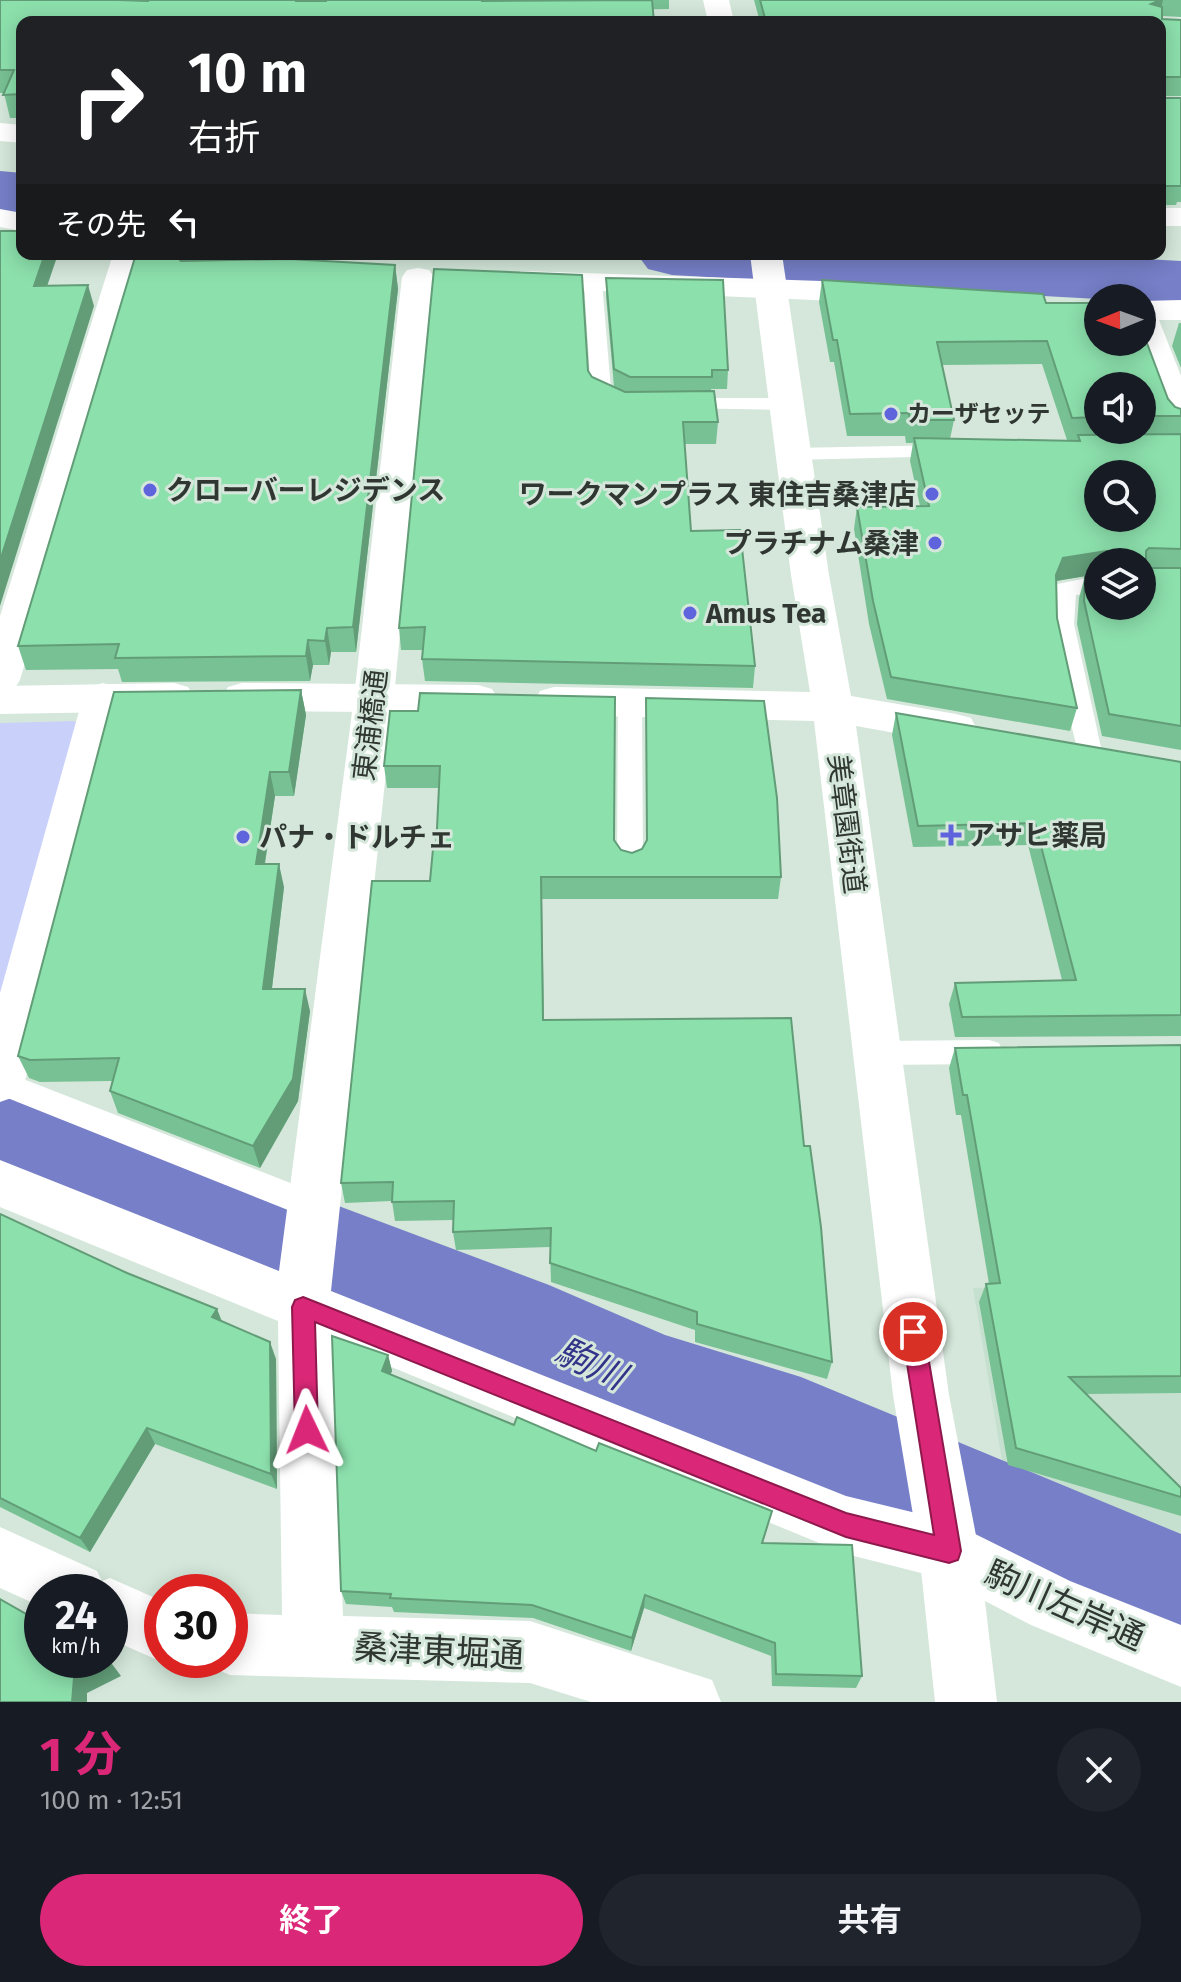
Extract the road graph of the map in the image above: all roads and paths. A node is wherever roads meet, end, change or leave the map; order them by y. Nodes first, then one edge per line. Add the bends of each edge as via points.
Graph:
1 (127, 260) edge
2 (202, 260) edge
3 (299, 270) edge
4 (768, 272) edge
5 (426, 273) edge
6 (499, 280) edge
7 (593, 282) junction
8 (910, 294) edge
9 (1181, 310) edge
10 (1156, 311) edge
11 (1156, 354) edge
12 (786, 404) junction
13 (1181, 420) edge
14 (965, 451) edge
15 (793, 454) junction
16 (1084, 586) edge
17 (0, 680) edge
18 (103, 697) junction
19 (374, 697) junction
20 (0, 700) edge
21 (630, 702) junction
22 (833, 707) junction
23 (999, 736) edge
24 (1044, 744) edge
25 (1105, 755) joint
26 (630, 862) edge
27 (1021, 1052) edge
28 (877, 1053) junction
29 (0, 1081) edge
30 (0, 1183) edge
31 (312, 1214) junction
32 (304, 1296) junction
33 (945, 1534) junction
34 (0, 1557) edge
35 (37, 1574) edge
36 (248, 1644) edge
37 (313, 1645) junction
38 (1181, 1656) edge
39 (690, 1702) edge
40 (966, 1702) edge

1 - 17 street
2 - 3 street
4 - 7 street
4 - 8 street
4 - 12 street, 美章園街道
5 - 19 street, 東浦橋通
6 - 7 street
7 - 12 lane via 601,393 625,405
9 - 10 street
11 - 13 street
12 - 15 street, 美章園街道
14 - 15 lane
15 - 22 street, 美章園街道
16 - 25 lane via 1065,589 1062,624
18 - 19 street
18 - 20 street
18 - 29 street
19 - 21 street
19 - 31 street, 東浦橋通
21 - 22 street
21 - 26 lane
22 - 23 street
22 - 28 street, 美章園街道
24 - 25 street
27 - 28 lane
28 - 33 street, 美章園街道 via 921,1395
29 - 31 lane
30 - 32 street, 駒川左岸通
31 - 32 street, 東浦橋通
32 - 33 street, 駒川左岸通 via 846,1525
32 - 37 street
33 - 38 street, 駒川左岸通 via 1052,1604
33 - 40 street
34 - 35 street
36 - 37 street, 桑津東堀通
37 - 39 street, 桑津東堀通 via 530,1652

